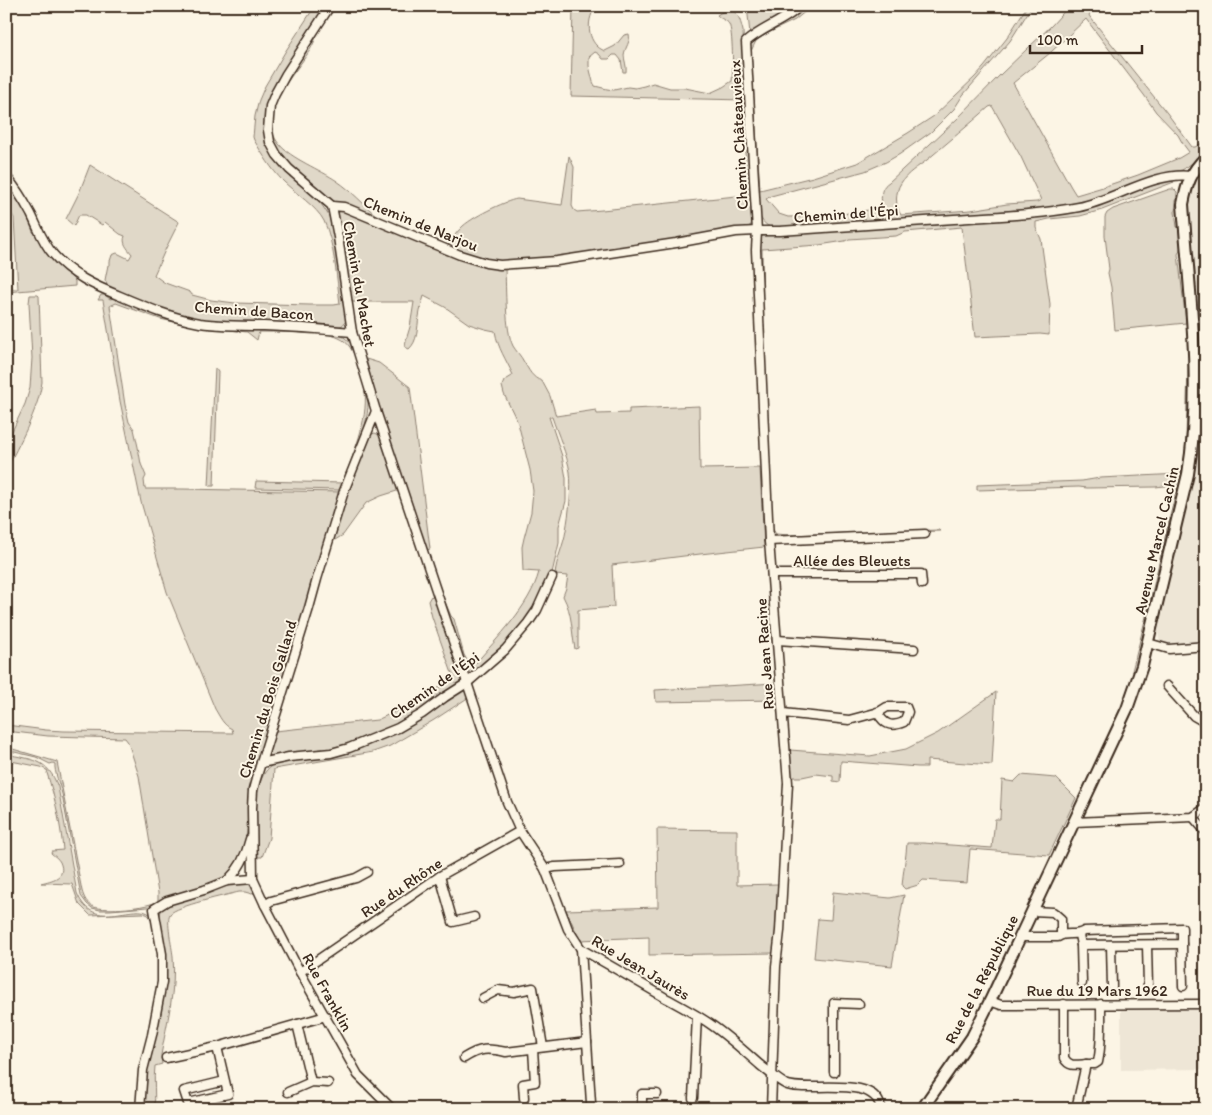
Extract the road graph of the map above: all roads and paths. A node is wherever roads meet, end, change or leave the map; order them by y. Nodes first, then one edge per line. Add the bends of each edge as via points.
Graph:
1 (330, 6) edge
2 (800, 7) edge
3 (1206, 157) edge
4 (6, 176) edge
5 (1191, 176) junction
6 (332, 206) junction
7 (757, 230) junction
8 (500, 265) joint
9 (352, 332) junction
10 (376, 411) junction
11 (925, 534) dead end
12 (769, 541) junction
13 (772, 574) junction
14 (552, 577) dead end
15 (922, 584) dead end
16 (777, 640) junction
17 (1148, 643) junction
18 (1206, 646) edge
19 (914, 649) dead end
20 (467, 683) junction
21 (1167, 686) dead end
22 (877, 712) dead end
23 (783, 713) junction
24 (1206, 723) edge
25 (261, 763) junction
26 (1206, 805) edge
27 (1193, 816) junction
28 (1074, 822) junction
29 (520, 831) junction
30 (252, 832) junction
31 (1206, 832) edge
32 (620, 864) dead end
33 (545, 869) junction
34 (367, 872) dead end
35 (440, 876) junction
36 (253, 879) junction
37 (227, 881) junction
38 (265, 905) junction
39 (1032, 912) junction
40 (474, 917) dead end
41 (1079, 934) junction
42 (1061, 935) junction
43 (1020, 937) junction
44 (1147, 944) junction
45 (1182, 944) junction
46 (1081, 945) junction
47 (1111, 945) junction
48 (581, 949) junction
49 (300, 972) junction
50 (1082, 983) dead end
51 (1183, 986) dead end
52 (1112, 987) dead end
53 (1148, 988) dead end
54 (483, 998) dead end
55 (990, 1001) junction
56 (859, 1004) dead end
57 (1064, 1004) junction
58 (1101, 1004) junction
59 (1206, 1004) edge
60 (326, 1016) junction
61 (697, 1016) junction
62 (297, 1024) junction
63 (587, 1042) junction
64 (217, 1047) junction
65 (543, 1047) junction
66 (533, 1048) junction
67 (166, 1058) dead end
68 (464, 1058) dead end
69 (1086, 1064) junction
70 (834, 1072) dead end
71 (772, 1075) junction
72 (225, 1081) junction
73 (312, 1082) junction
74 (328, 1082) dead end
75 (288, 1092) dead end
76 (657, 1094) dead end
77 (524, 1098) dead end
78 (693, 1098) dead end
79 (140, 1109) edge
80 (392, 1109) edge
81 (592, 1109) edge
82 (642, 1109) edge
83 (771, 1109) edge
84 (881, 1109) edge
85 (922, 1109) edge
86 (1076, 1109) edge

1 - 6 street, Chemin du Machet via 275,94 270,106 268,130 270,142 289,169
2 - 7 street, Chemin Châteauvieux via 746,42
3 - 5 street, Avenue Marcel Cachin
4 - 9 street, Chemin de Bacon via 53,254 73,272 100,288 146,307 200,323
5 - 7 street, Chemin de l'Épi via 1154,180 1080,207 1027,214
5 - 17 street, Avenue Marcel Cachin via 1184,204 1194,377 1192,443 1188,474
6 - 8 street, Chemin de Narjou via 344,207 448,251
6 - 9 street, Chemin du Machet
7 - 8 street, Chemin de l'Épi via 557,261
7 - 12 street, Rue Jean Racine
9 - 10 street, Chemin du Machet
10 - 20 street, Chemin du Machet
10 - 25 street, Chemin du Bois Galland via 344,492
11 - 12 street
12 - 13 street, Rue Jean Racine
13 - 15 street, Allée des Bleuets via 921,574
13 - 16 street, Rue Jean Racine
14 - 20 street, Chemin de l'Épi via 528,623 505,650
16 - 19 street
16 - 23 street, Rue Jean Racine
17 - 18 street via 1169,649
17 - 28 street, Avenue Marcel Cachin via 1126,709
20 - 25 street, Chemin de l'Épi via 398,728 349,748
20 - 29 street, Rue Jean Jaurès
21 - 24 street via 1194,716
22 - 23 street via 849,720
23 - 71 street, Rue Jean Racine via 788,783
25 - 30 street, Chemin du Bois Galland via 253,790
26 - 27 street
27 - 28 street
27 - 31 street
28 - 39 street, Avenue Marcel Cachin
29 - 33 street, Rue Jean Jaurès
29 - 35 street, Rue du Rhône
30 - 36 street, Chemin du Bois Galland
30 - 37 street via 242,863
32 - 33 street
33 - 48 street, Rue Jean Jaurès via 568,928
34 - 38 street
35 - 40 street via 453,922
35 - 49 street, Rue du Rhône
36 - 37 street
36 - 38 street, Rue Franklin
37 - 79 street via 167,901 154,909 162,954 162,982 143,1070
38 - 49 street, Rue Franklin
39 - 42 street via 1054,912 1060,919
39 - 43 street, Rue de la République
41 - 42 street
41 - 45 street via 1084,931 1182,928
41 - 46 street
42 - 43 street
43 - 55 street, Rue de la République
44 - 45 street
44 - 47 street
44 - 53 street
45 - 51 street
46 - 47 street
46 - 50 street
47 - 52 street
48 - 61 street, Rue Jean Jaurès
48 - 63 street
49 - 60 street, Rue Franklin
54 - 65 street via 498,990 514,992 533,988
55 - 57 street, Rue du 19 Mars 1962 via 1001,1005
55 - 85 street, Rue de la République via 972,1037
56 - 70 street via 834,1003
57 - 58 street, Rue du 19 Mars 1962
57 - 69 street via 1064,1058 1070,1065
58 - 59 street, Rue du 19 Mars 1962
58 - 69 street via 1099,1059 1095,1064
60 - 62 street
60 - 80 street, Rue Franklin via 358,1075
61 - 71 street, Rue Jean Jaurès
61 - 78 street
62 - 64 street
62 - 73 street
63 - 65 street
63 - 81 street
64 - 67 street
64 - 72 street
65 - 66 street
66 - 68 street via 506,1052 483,1049
66 - 77 street via 535,1082 523,1084
69 - 86 street
71 - 83 street, Rue Jean Racine
71 - 84 street, Rue Jean Jaurès via 786,1084 797,1086 835,1083 862,1089 877,1098
72 - 72 street via 228,1094 188,1103 184,1091
73 - 74 street
73 - 75 street
76 - 82 street via 642,1094

